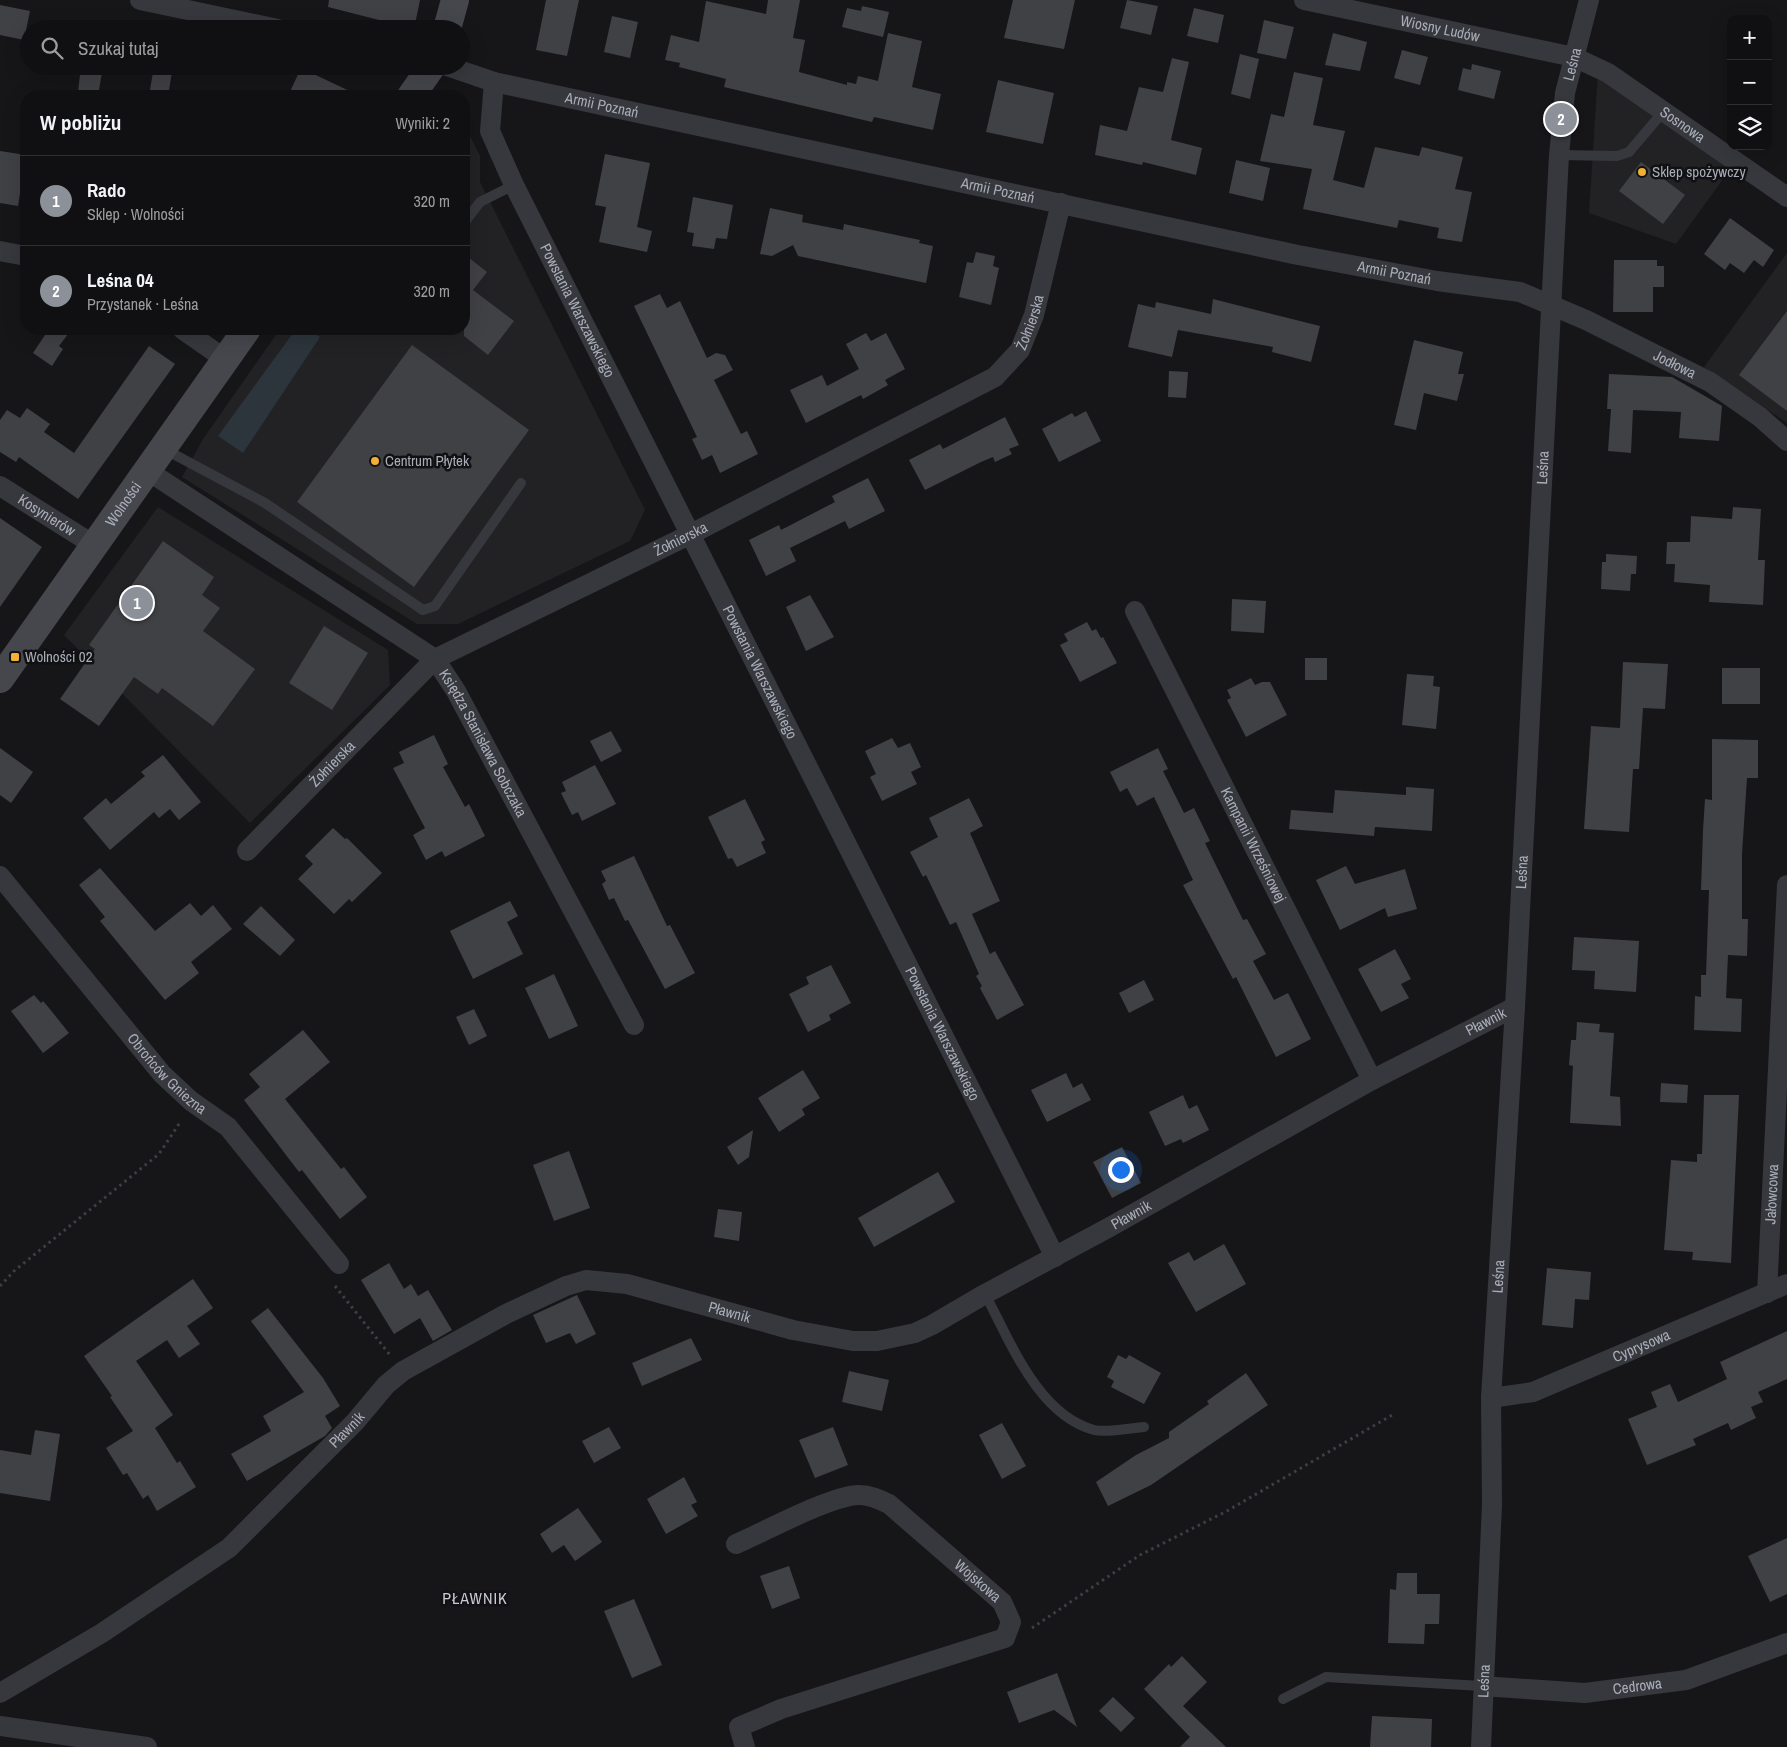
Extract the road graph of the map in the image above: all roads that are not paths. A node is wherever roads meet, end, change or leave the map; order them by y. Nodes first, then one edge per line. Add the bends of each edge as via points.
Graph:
1 (140, 0) edge
2 (455, 0) edge
3 (1304, 0) edge
4 (1589, 0) edge
5 (235, 20) edge
6 (449, 20) edge
7 (1574, 57) junction
8 (470, 74) edge
9 (426, 75) edge
10 (494, 82) junction
11 (415, 90) edge
12 (1662, 112) junction
13 (1559, 155) junction
14 (514, 185) junction
15 (1787, 197) edge
16 (1061, 204) junction
17 (470, 214) edge
18 (0, 251) edge
19 (20, 255) edge
20 (1550, 304) junction
21 (191, 335) edge
22 (243, 335) edge
23 (225, 359) junction
24 (1787, 441) edge
25 (164, 449) junction
26 (148, 471) junction
27 (521, 483) dead end
28 (0, 486) edge
29 (691, 534) junction
30 (94, 545) junction
31 (1135, 611) dead end
32 (435, 659) junction
33 (0, 679) edge
34 (247, 851) dead end
35 (0, 876) edge
36 (1787, 885) edge
37 (1515, 1006) junction
38 (634, 1025) dead end
39 (1372, 1080) junction
40 (1055, 1256) junction
41 (339, 1264) road end
42 (1787, 1284) edge
43 (1767, 1293) junction
44 (985, 1294) junction
45 (1491, 1398) junction
46 (1144, 1427) dead end
47 (736, 1544) dead end
48 (1787, 1643) edge
49 (1482, 1686) junction
50 (0, 1692) edge
51 (1283, 1699) dead end
52 (0, 1726) edge
53 (147, 1747) edge
54 (745, 1747) edge
55 (1481, 1747) edge

1 - 5 street
2 - 6 street
3 - 7 street, Wiosny Ludów
4 - 7 street, Leśna
7 - 12 street, Sosnowa via 1608,73
7 - 13 street, Leśna via 1565,93
8 - 10 street, Armii Poznań
9 - 11 street
10 - 14 street, Powstania Warszawskiego via 490,131
10 - 16 street, Armii Poznań
12 - 13 lane via 1629,152 1617,156
12 - 15 street, Sosnowa
13 - 20 street, Leśna
14 - 17 lane via 480,202
14 - 29 street, Powstania Warszawskiego
16 - 20 street, Armii Poznań via 1298,256 1520,292
16 - 29 street, Żołnierska via 1034,315 1020,350 995,377
18 - 19 street
20 - 24 street, Jodłowa via 1710,382 1760,417
20 - 37 street, Leśna
21 - 23 street
22 - 23 street, Wolności
23 - 25 street, Wolności
25 - 26 street, Wolności
25 - 27 lane via 265,503 422,610 435,606
26 - 30 street, Wolności
26 - 32 street, Księdza Stanisława Sobczaka
28 - 30 street, Kosynierów
29 - 32 street, Żołnierska
29 - 40 street, Powstania Warszawskiego
30 - 33 street, Wolności
31 - 39 street, Kampanii Wrześniowej
32 - 34 street, Żołnierska
32 - 38 street, Księdza Stanisława Sobczaka via 456,691
35 - 41 street, Obrońców Gniezna via 162,1074 190,1101 228,1127
36 - 43 street, Jałowcowa
37 - 39 street, Pławnik
37 - 45 street, Leśna
39 - 40 street, Pławnik
40 - 44 street, Pławnik
42 - 43 street, Cyprysowa
43 - 45 street, Cyprysowa via 1533,1392
44 - 46 lane via 1014,1350 1044,1396 1062,1416 1095,1430
44 - 50 street, Pławnik via 915,1332 877,1341 853,1341 793,1330 627,1284 586,1280 566,1286 506,1314 402,1372 229,1548 102,1633
45 - 49 street, Leśna via 1492,1505
47 - 54 street, Wojskowa via 831,1502 858,1495 874,1497 889,1504 1002,1602 1011,1622 1006,1638 782,1708 739,1728
48 - 49 street, Cedrowa via 1686,1680 1585,1693
49 - 51 lane via 1326,1676
49 - 55 street, Leśna
52 - 53 street

